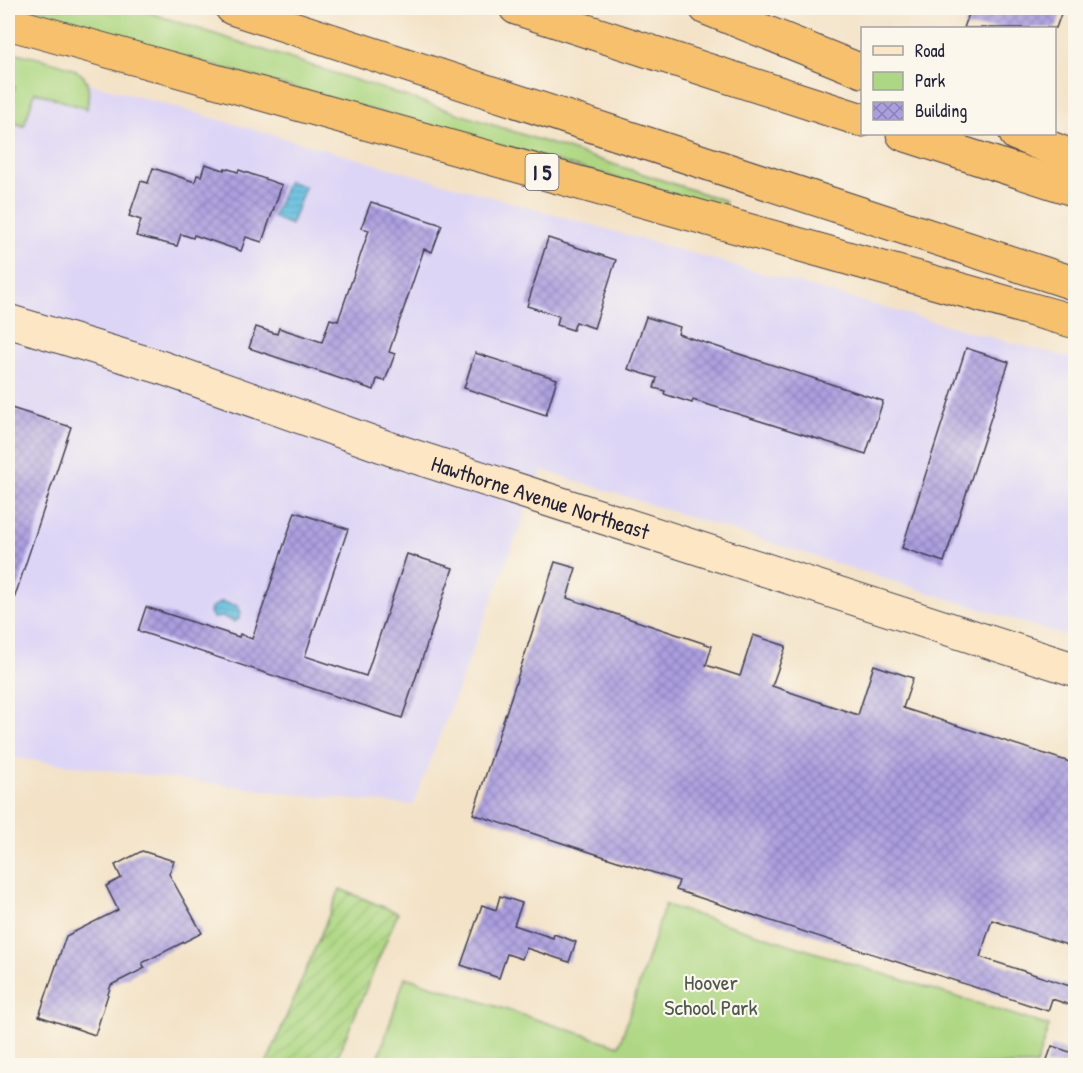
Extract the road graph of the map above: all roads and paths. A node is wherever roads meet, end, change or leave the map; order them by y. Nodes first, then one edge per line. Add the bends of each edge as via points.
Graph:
1 (232, 8) edge
2 (516, 8) edge
3 (706, 8) edge
4 (8, 23) edge
5 (861, 71) edge
6 (861, 120) edge
7 (906, 135) edge
8 (1018, 135) edge
9 (1076, 158) edge
10 (1076, 190) edge
11 (1076, 284) edge
12 (8, 321) edge
13 (1076, 322) edge
14 (1076, 670) edge

1 - 11 highway
2 - 6 highway
3 - 5 highway
4 - 13 highway, I 5
7 - 10 highway
8 - 9 highway
12 - 14 main road, Hawthorne Avenue Northeast via 149,363 391,449

